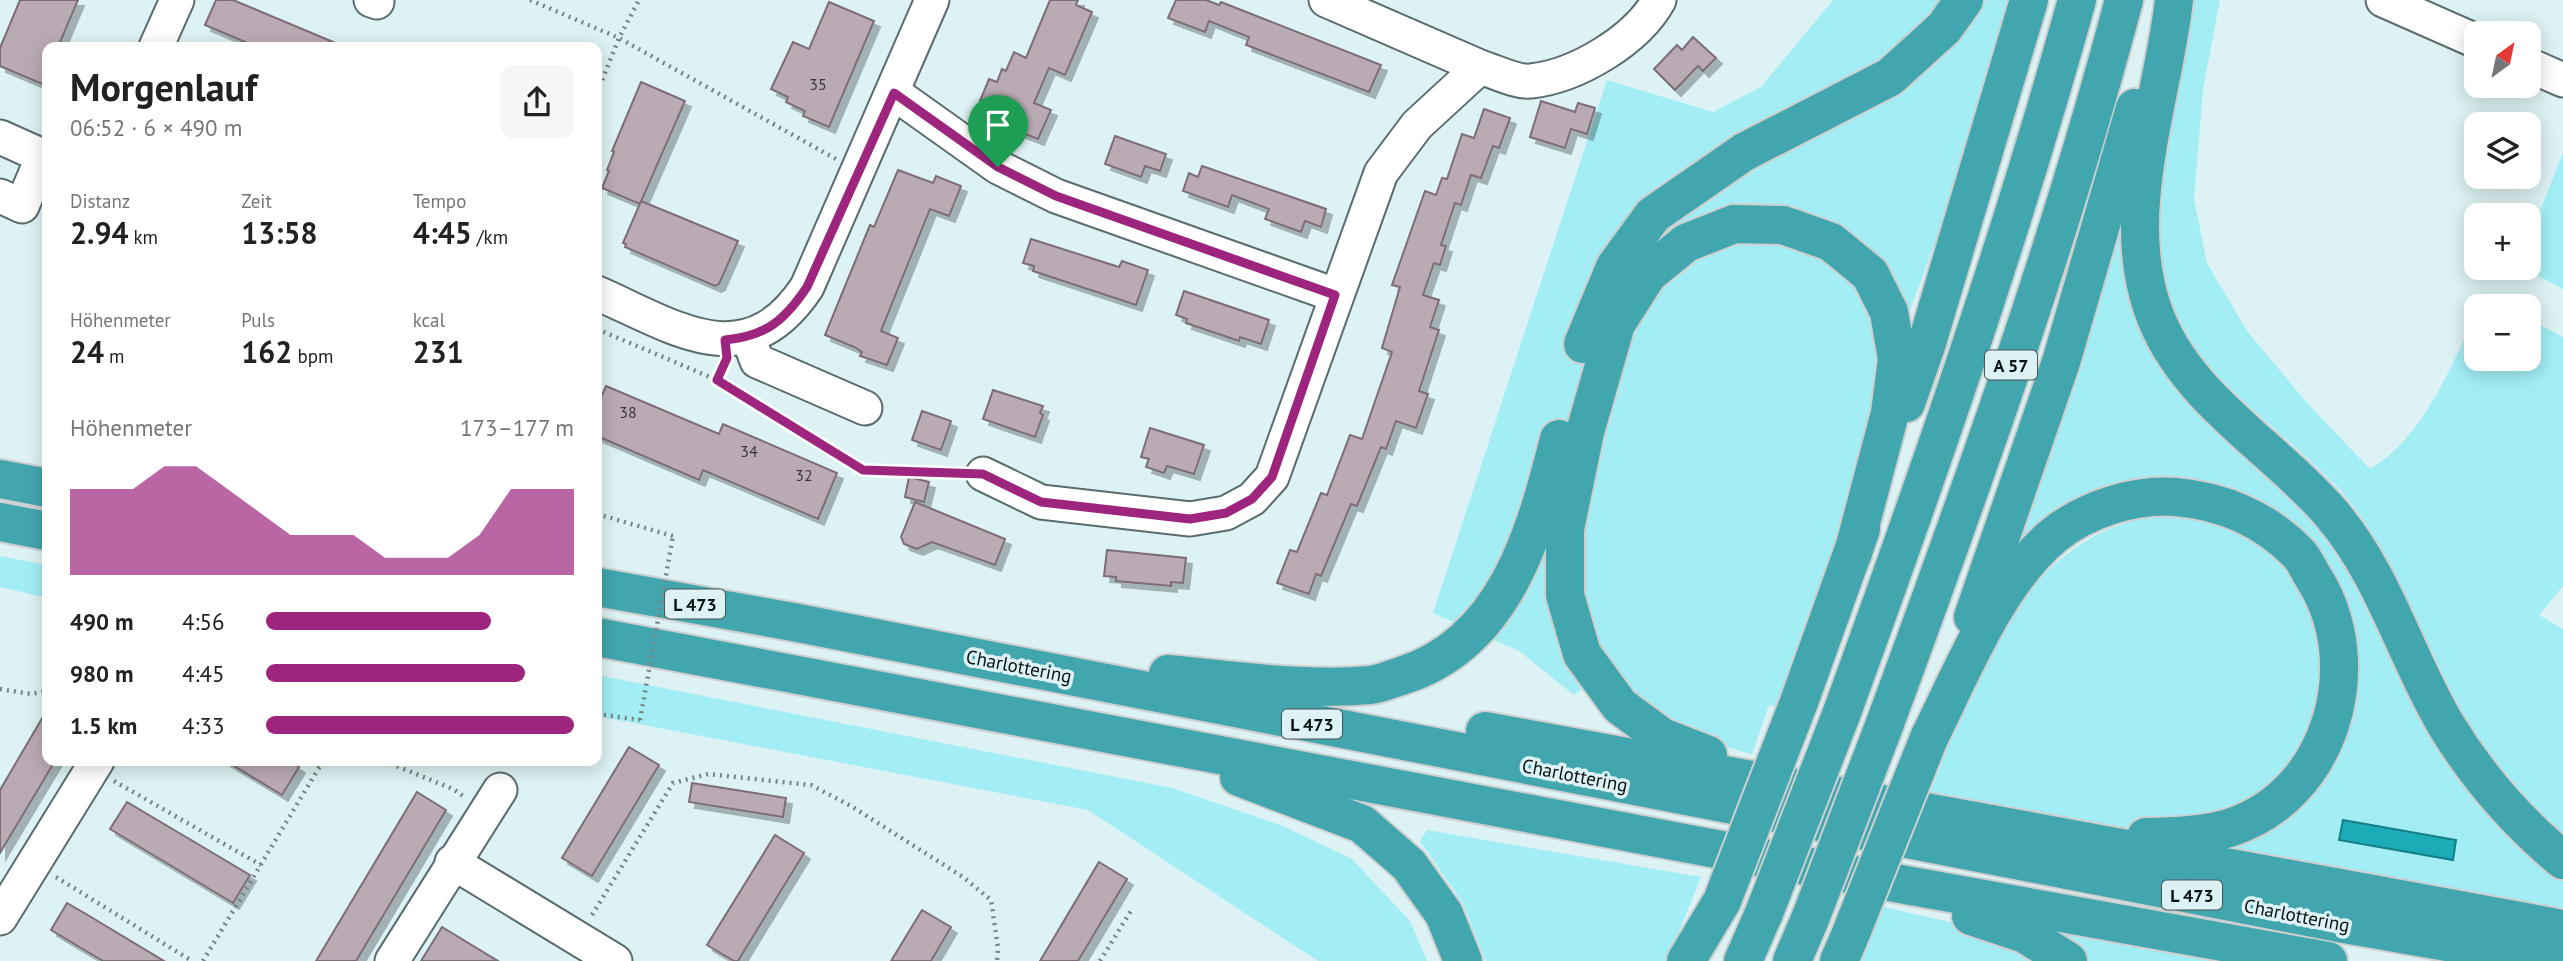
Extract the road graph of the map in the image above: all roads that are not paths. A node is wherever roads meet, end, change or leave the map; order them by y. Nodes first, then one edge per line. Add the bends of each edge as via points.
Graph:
1 (177, 0) edge
2 (932, 0) edge
3 (1326, 0) edge
4 (1659, 0) edge
5 (1964, 0) edge
6 (2029, 0) edge
7 (2077, 0) edge
8 (2124, 0) edge
9 (2168, 0) edge
10 (2174, 0) edge
11 (2383, 0) edge
12 (2464, 36) edge
13 (158, 42) edge
14 (1480, 67) junction
15 (2541, 70) edge
16 (2563, 80) edge
17 (894, 93) junction
18 (0, 137) edge
19 (42, 156) edge
20 (42, 163) edge
21 (0, 196) edge
22 (602, 295) edge
23 (1335, 295) junction
24 (736, 339) junction
25 (865, 408) dead end
26 (983, 474) road end
27 (0, 479) edge
28 (42, 487) edge
29 (0, 522) edge
30 (42, 530) edge
31 (1853, 553) junction
32 (602, 588) edge
33 (793, 622) junction
34 (602, 638) edge
35 (1161, 673) junction
36 (1097, 731) junction
37 (1930, 738) junction
38 (93, 766) edge
39 (1795, 787) junction
40 (492, 800) road end
41 (2072, 838) junction
42 (2563, 860) edge
43 (452, 862) junction
44 (1906, 885) junction
45 (1722, 901) junction
46 (0, 918) edge
47 (2563, 929) edge
48 (1844, 953) edge
49 (392, 961) edge
50 (615, 961) edge
51 (1463, 961) edge
52 (1686, 961) edge
53 (1696, 961) edge
54 (1743, 961) edge
55 (1792, 961) edge
56 (2068, 961) edge
57 (2328, 961) edge
58 (2554, 961) edge

1 - 13 street
2 - 17 street
3 - 14 street
4 - 14 street via 1651,15 1594,62 1529,82
5 - 35 highway via 1944,28 1890,77 1744,152 1653,215 1615,267 1587,328 1527,548 1502,597 1469,638 1431,667 1373,685 1307,686
6 - 31 highway via 1926,346
7 - 54 highway, A 57, bridge via 2007,237 1918,505
8 - 55 highway, A 57, bridge via 2051,245 1958,523
9 - 37 highway via 2060,362
10 - 42 highway via 2139,208 2142,268 2152,309 2176,356 2215,405 2291,471 2332,514 2367,564 2446,724 2483,778 2534,836
11 - 12 street
14 - 23 street via 1417,125 1381,173
15 - 16 street
17 - 23 street via 998,167 1056,196
17 - 24 street via 801,295 790,312 769,328
18 - 19 street
20 - 21 street via 22,206
22 - 24 street via 694,335
23 - 26 street via 1272,477 1252,499 1226,513 1190,519 1041,502
24 - 25 street via 757,361
27 - 28 highway
29 - 30 highway
31 - 39 highway via 1890,413 1897,359 1889,312 1870,274 1832,242 1783,225 1734,224 1686,243 1648,274 1616,324 1585,432 1565,529 1565,595 1582,654 1620,705 1662,737
31 - 45 highway, bridge
32 - 33 highway, Charlottering / L 473
33 - 35 highway via 949,632
33 - 58 highway, Charlottering / L 473
34 - 36 highway, Charlottering / L 473
35 - 39 highway
36 - 44 highway, Charlottering / L 473
36 - 51 highway via 1290,794 1362,824 1409,865 1444,914
37 - 41 highway via 1987,619 2053,536 2104,507 2154,495 2210,500 2261,523 2299,554 2326,598 2339,645 2339,692 2322,747 2297,786 2274,805 2231,827 2185,837
37 - 48 highway, bridge
38 - 46 street
39 - 41 highway
40 - 43 street
41 - 47 highway
43 - 49 street
43 - 50 street
44 - 56 highway via 1953,910 2025,934
44 - 57 highway, Charlottering / L 473
45 - 52 highway
45 - 53 highway

